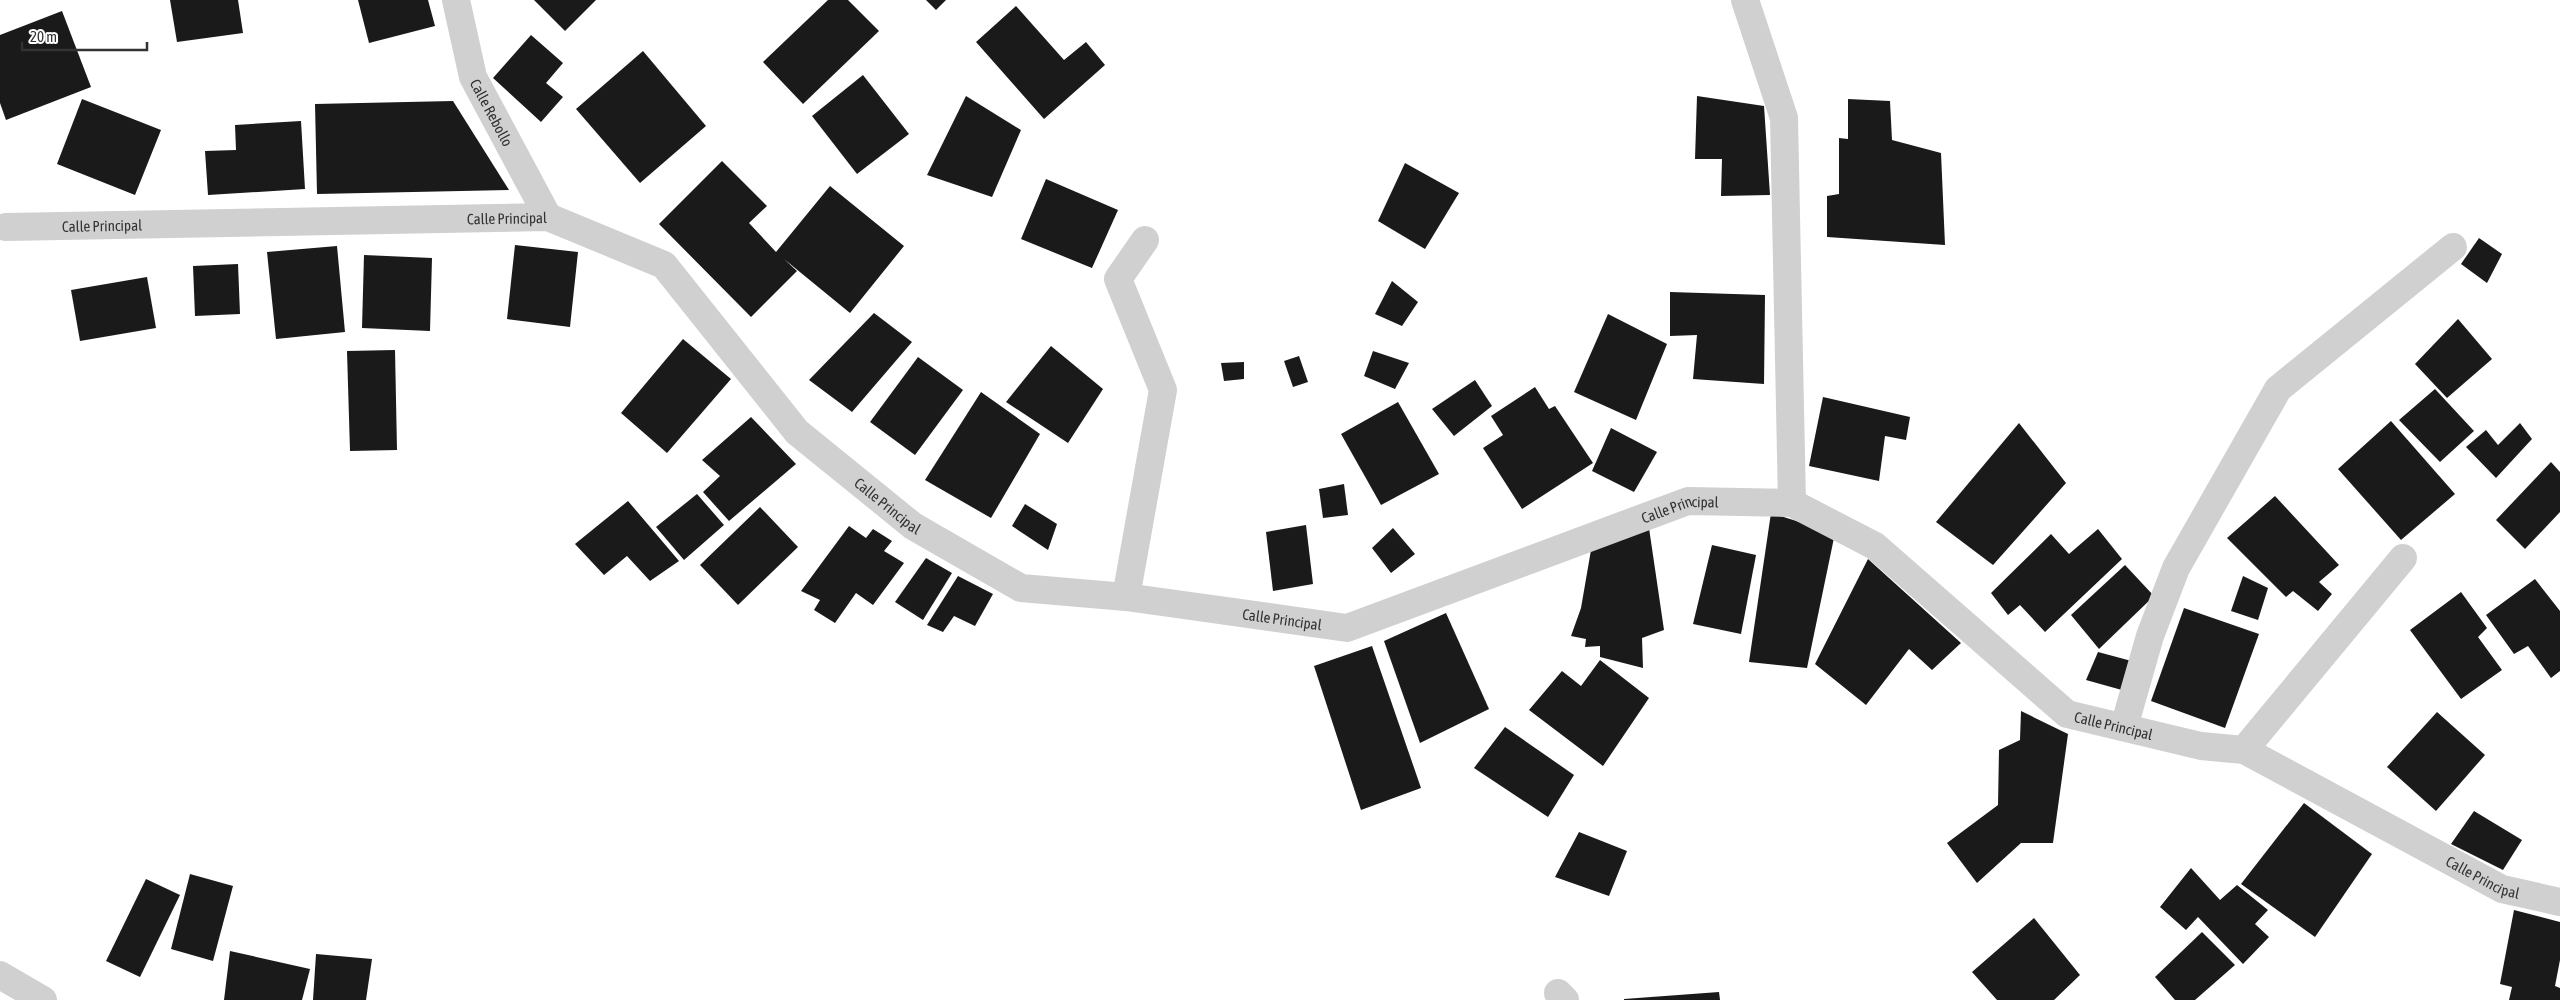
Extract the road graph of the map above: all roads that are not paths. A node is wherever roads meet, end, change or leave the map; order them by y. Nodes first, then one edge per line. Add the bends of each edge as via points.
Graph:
1 (456, 0) edge
2 (1745, 0) edge
3 (548, 217) junction
4 (2, 227) edge
5 (1145, 240) dead end
6 (2453, 247) dead end
7 (1792, 503) junction
8 (2403, 558) dead end
9 (1126, 597) junction
10 (2124, 727) junction
11 (2244, 750) junction
12 (2560, 902) edge
13 (0, 975) edge
14 (43, 1000) edge

1 - 3 street, Calle Rebollo via 473,77
2 - 7 street via 1784,118
3 - 4 street, Calle Principal
3 - 9 street, Calle Principal via 664,264 797,432 912,526 1020,588
5 - 9 street via 1118,279 1163,390
6 - 10 street via 2278,389 2176,568 2150,636
7 - 9 street, Calle Principal via 1688,502 1347,628
7 - 10 street, Calle Principal via 1875,546 2066,714
8 - 11 street
10 - 11 street, Calle Principal via 2201,746
11 - 12 street, Calle Principal via 2502,889
13 - 14 street

